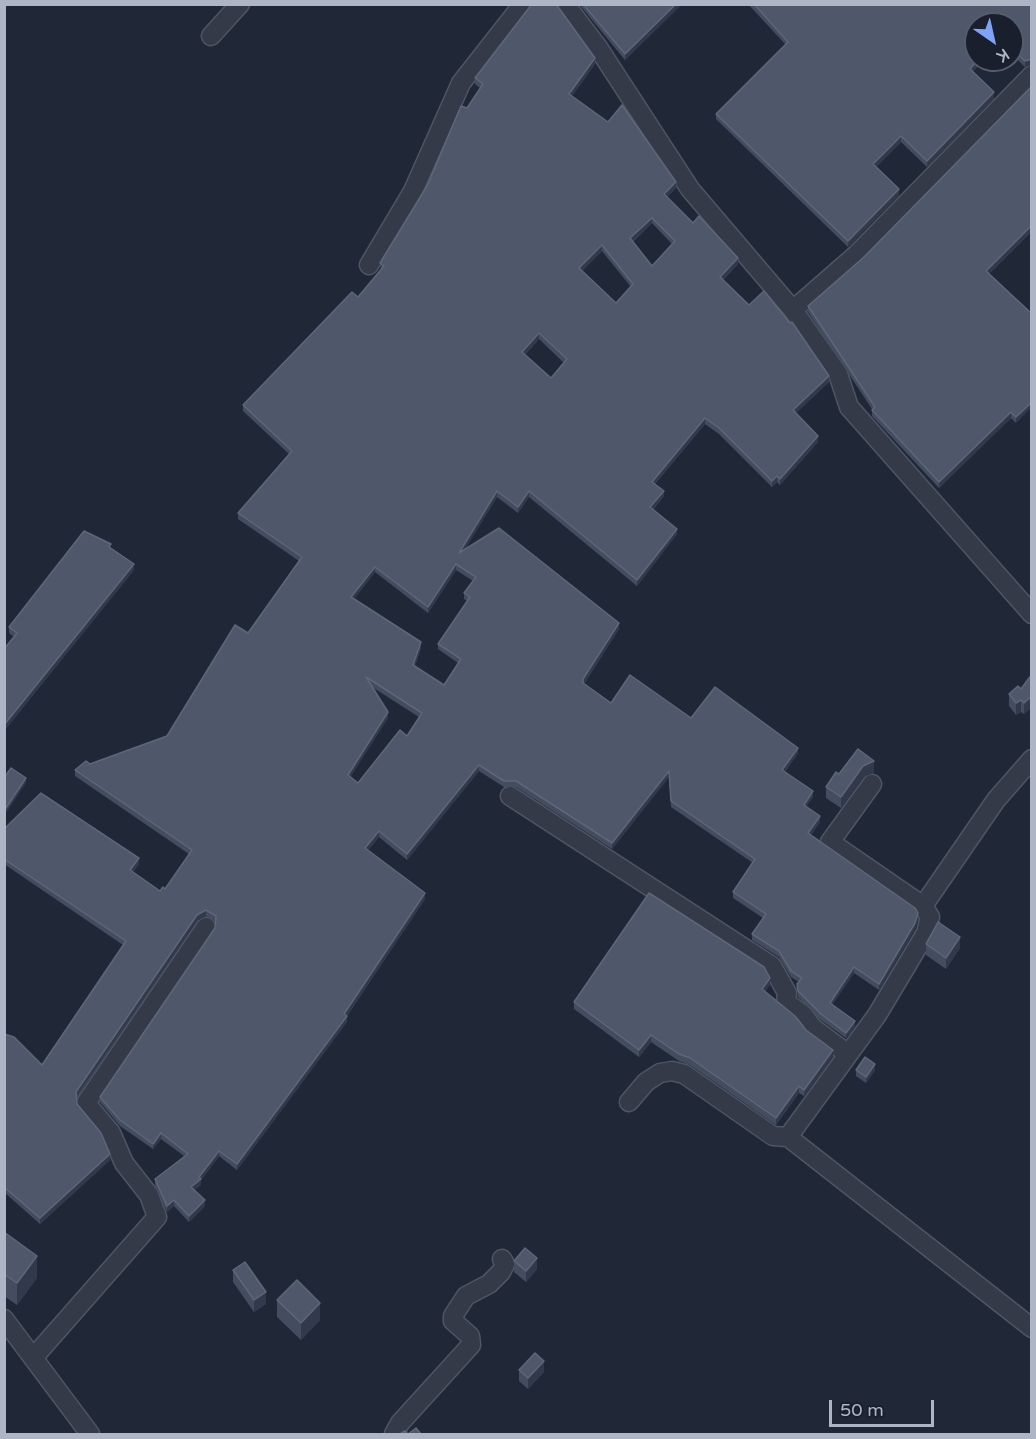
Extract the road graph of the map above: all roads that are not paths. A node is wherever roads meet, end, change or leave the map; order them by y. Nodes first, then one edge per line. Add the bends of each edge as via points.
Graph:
1 (240, 4) edge
2 (523, 4) edge
3 (566, 4) edge
4 (211, 36) dead end
5 (1030, 81) edge
6 (369, 265) dead end
7 (793, 310) junction
8 (1032, 614) edge
9 (1032, 759) edge
10 (872, 784) dead end
11 (510, 796) dead end
12 (923, 906) junction
13 (206, 927) dead end
14 (848, 1054) junction
15 (629, 1102) dead end
16 (788, 1137) junction
17 (502, 1259) dead end
18 (4, 1319) edge
19 (1032, 1328) edge
20 (33, 1358) junction
21 (90, 1434) edge
22 (394, 1434) edge

1 - 4 street
2 - 6 street via 461,83 413,191
3 - 7 street via 690,189
5 - 7 street via 856,255
7 - 8 street via 838,374 849,407
9 - 12 street via 996,800
10 - 12 street via 830,842
11 - 14 street via 772,966 781,980 786,1002
12 - 14 street via 930,917 926,933 877,1016
13 - 20 street via 86,1103 111,1133 124,1163 149,1195 157,1217
14 - 16 street
15 - 16 street via 646,1082 672,1071 684,1074 773,1136
16 - 19 street
17 - 22 street via 505,1264 501,1272 489,1284 466,1296 453,1316 453,1321 470,1336 471,1345
18 - 20 street
20 - 21 street

